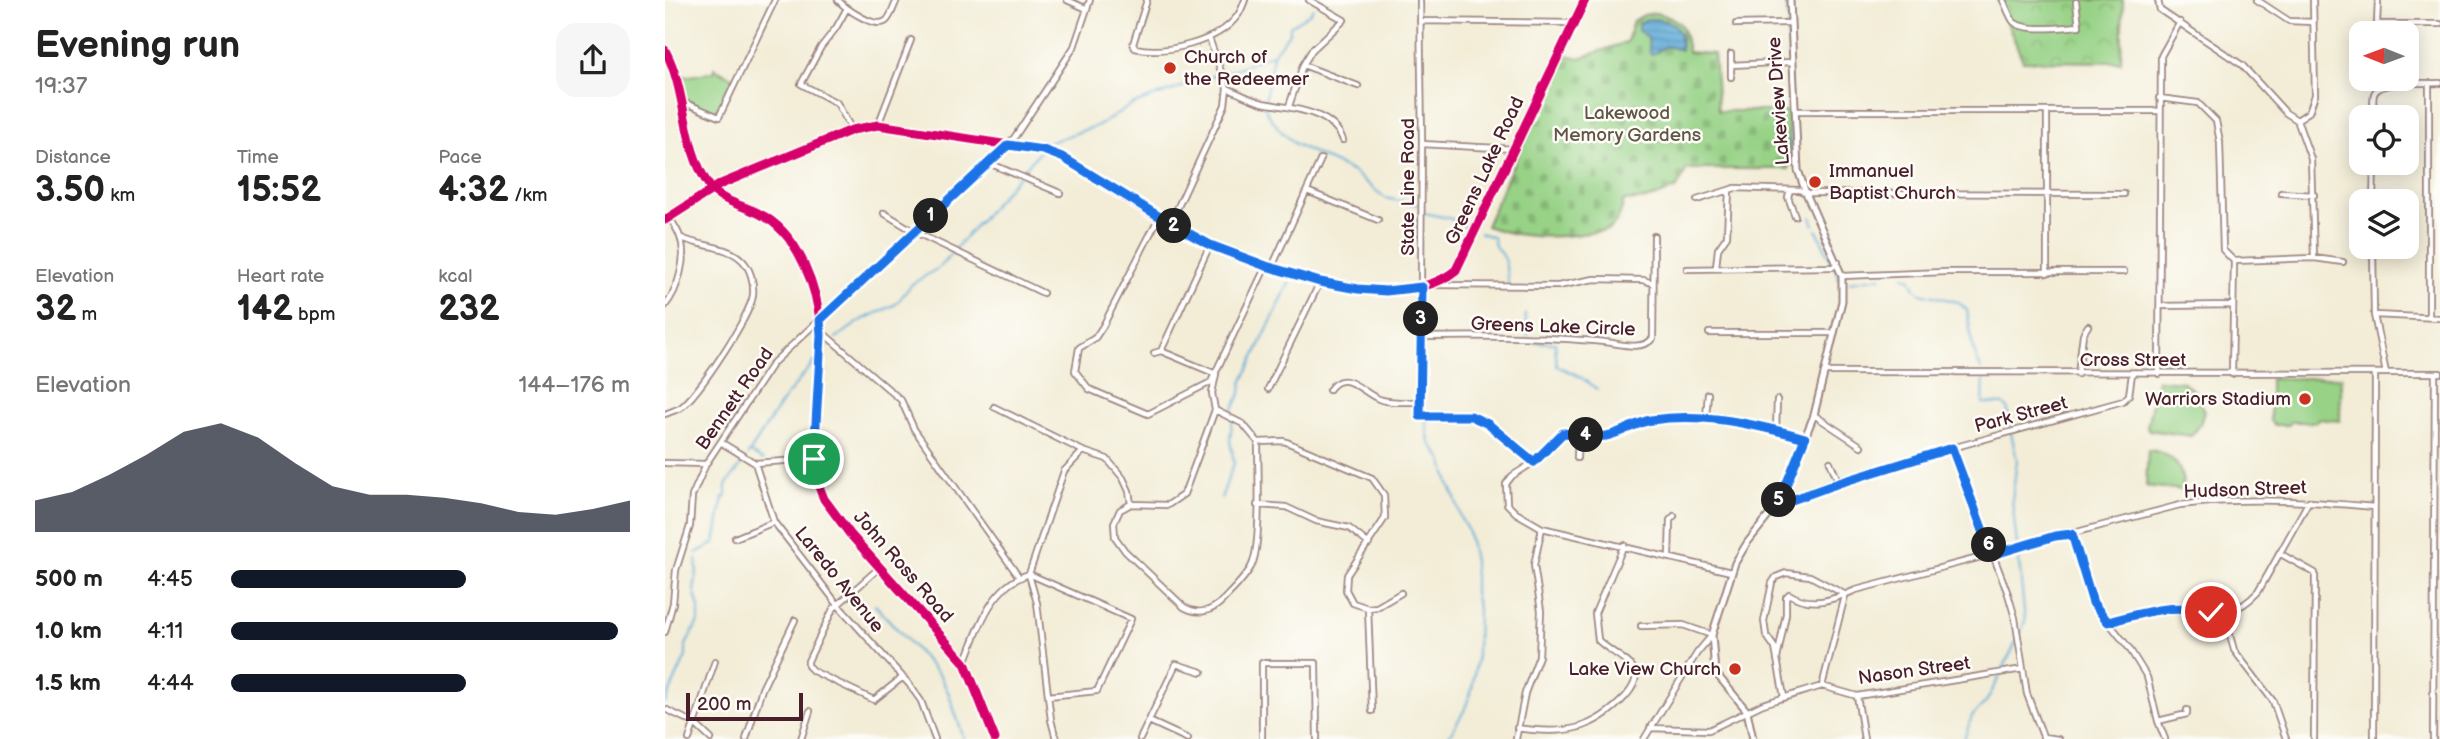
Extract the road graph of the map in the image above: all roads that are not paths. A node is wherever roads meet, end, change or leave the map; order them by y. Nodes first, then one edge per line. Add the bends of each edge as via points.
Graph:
1 (775, 0) edge
2 (838, 0) edge
3 (897, 0) edge
4 (1067, 0) edge
5 (1090, 0) edge
6 (1147, 0) edge
7 (1245, 0) edge
8 (1309, 0) edge
9 (1420, 0) edge
10 (1585, 0) edge
11 (1790, 0) edge
12 (2003, 0) edge
13 (2158, 0) edge
14 (2257, 0) edge
15 (2313, 0) edge
16 (2378, 0) edge
17 (2077, 2) dead end
18 (1087, 9) junction
19 (846, 10) junction
20 (1420, 21) junction
21 (2180, 22) junction
22 (2313, 22) junction
23 (1573, 23) junction
24 (1790, 23) junction
25 (1736, 24) dead end
26 (2440, 24) edge
27 (1209, 37) junction
28 (911, 40) dead end
29 (665, 50) edge
30 (1731, 54) dead end
31 (1792, 62) junction
32 (1303, 65) junction
33 (1731, 65) junction
34 (1731, 77) dead end
35 (2440, 83) edge
36 (2429, 84) junction
37 (1358, 86) dead end
38 (1227, 88) junction
39 (2159, 99) junction
40 (680, 100) junction
41 (2374, 105) edge
42 (1289, 106) junction
43 (1794, 111) junction
44 (2159, 111) junction
45 (2047, 112) junction
46 (2297, 120) junction
47 (878, 125) junction
48 (852, 130) junction
49 (1343, 140) dead end
50 (1422, 144) junction
51 (1008, 145) junction
52 (1516, 149) junction
53 (1321, 159) dead end
54 (989, 163) junction
55 (712, 190) junction
56 (1729, 190) junction
57 (1790, 190) junction
58 (1307, 191) junction
59 (1060, 193) dead end
60 (1806, 193) junction
61 (2047, 193) junction
62 (2281, 193) dead end
63 (2124, 194) dead end
64 (2313, 195) junction
65 (1697, 200) dead end
66 (884, 213) dead end
67 (1795, 216) dead end
68 (1159, 217) junction
69 (667, 218) edge
70 (1378, 220) dead end
71 (1170, 223) junction
72 (915, 232) junction
73 (1654, 236) dead end
74 (682, 238) junction
75 (1210, 245) junction
76 (2314, 258) junction
77 (2373, 259) edge
78 (2234, 261) junction
79 (1837, 262) junction
80 (2343, 262) dead end
81 (1269, 267) junction
82 (1716, 267) junction
83 (1687, 269) dead end
84 (2124, 272) dead end
85 (2047, 274) junction
86 (1842, 275) junction
87 (1320, 282) junction
88 (1652, 283) junction
89 (1425, 286) junction
90 (1043, 293) dead end
91 (2232, 305) junction
92 (665, 306) edge
93 (2160, 306) junction
94 (2374, 315) junction
95 (2429, 317) junction
96 (2440, 318) edge
97 (820, 320) junction
98 (2088, 326) dead end
99 (821, 331) junction
100 (1709, 333) dead end
101 (1836, 333) junction
102 (1421, 337) junction
103 (1161, 351) junction
104 (1154, 353) dead end
105 (1826, 372) junction
106 (2386, 373) junction
107 (2437, 373) edge
108 (1216, 374) junction
109 (2078, 374) junction
110 (2132, 374) junction
111 (2159, 374) junction
112 (2232, 374) junction
113 (2375, 374) junction
114 (1268, 389) dead end
115 (1329, 390) dead end
116 (1708, 394) dead end
117 (1777, 400) dead end
118 (1418, 402) junction
119 (994, 407) dead end
120 (1215, 410) junction
121 (665, 414) edge
122 (1814, 415) junction
123 (1706, 417) junction
124 (1776, 430) junction
125 (1578, 435) junction
126 (1805, 438) junction
127 (1258, 442) junction
128 (722, 443) junction
129 (1861, 446) dead end
130 (1952, 448) junction
131 (1083, 451) junction
132 (1577, 458) dead end
133 (814, 459) junction
134 (1534, 462) junction
135 (1830, 462) dead end
136 (665, 463) edge
137 (755, 463) junction
138 (706, 464) junction
139 (1839, 483) junction
140 (2309, 501) junction
141 (1131, 504) junction
142 (1257, 505) junction
143 (1778, 505) junction
144 (2374, 507) junction
145 (1674, 516) dead end
146 (774, 522) junction
147 (1542, 528) junction
148 (2072, 534) junction
149 (734, 537) dead end
150 (1369, 544) junction
151 (1623, 545) junction
152 (2279, 553) junction
153 (1992, 555) junction
154 (1668, 556) junction
155 (879, 568) junction
156 (1731, 572) junction
157 (1029, 575) junction
158 (1019, 578) junction
159 (1401, 593) dead end
160 (1845, 595) junction
161 (838, 605) junction
162 (1368, 608) junction
163 (2224, 613) junction
164 (795, 620) dead end
165 (2108, 622) junction
166 (1641, 626) dead end
167 (665, 632) edge
168 (1712, 635) junction
169 (1777, 659) junction
170 (715, 661) dead end
171 (965, 663) junction
172 (2023, 669) junction
173 (1202, 672) dead end
174 (903, 677) junction
175 (1822, 686) junction
176 (1857, 695) junction
177 (1048, 696) junction
178 (1784, 697) junction
179 (665, 709) edge
180 (2187, 710) dead end
181 (810, 711) dead end
182 (1372, 711) dead end
183 (1747, 711) junction
184 (1149, 721) junction
185 (2158, 721) junction
186 (694, 723) junction
187 (1517, 728) junction
188 (1650, 728) junction
189 (2044, 738) edge
190 (689, 739) edge
191 (711, 739) edge
192 (746, 739) edge
193 (801, 739) edge
194 (936, 739) edge
195 (995, 739) edge
196 (1056, 739) edge
197 (1140, 739) edge
198 (1188, 739) edge
199 (1262, 739) edge
200 (1317, 739) edge
201 (1516, 739) edge
202 (1644, 739) edge
203 (1753, 739) edge
204 (1864, 739) edge
205 (2058, 739) edge
206 (2165, 739) edge
207 (2286, 739) edge
208 (2314, 739) edge
209 (2374, 739) edge
210 (2433, 739) edge

1 - 40 street via 719,117
2 - 19 street
3 - 19 street via 882,23
4 - 18 street
5 - 18 street, Bennett Road
6 - 27 street via 1135,48 1155,52
7 - 27 street via 1224,30
8 - 32 street via 1343,20
9 - 20 street, State Line Road
10 - 23 street, Greens Lake Road
11 - 24 main road, Lakeview Drive
12 - 17 street via 2012,20 2030,27 2079,26
13 - 21 street via 2160,10
14 - 22 street via 2289,21
15 - 22 street
16 - 26 street via 2377,24
18 - 51 street, Bennett Road via 1074,47
19 - 48 street via 801,84 837,103
20 - 23 street
20 - 50 street, State Line Road
21 - 39 street via 2161,56
21 - 46 street via 2242,65
22 - 46 street via 2315,95 2309,112
23 - 52 street, Greens Lake Road
24 - 25 street
24 - 31 main road, Lakeview Drive
27 - 38 street
28 - 47 street
29 - 40 street
30 - 33 street
31 - 33 street
31 - 43 main road, Lakeview Drive
32 - 37 street
32 - 42 street
33 - 34 street
35 - 36 street
36 - 41 street via 2391,83 2374,94
36 - 95 street
38 - 42 street via 1260,102
38 - 71 street via 1225,105
39 - 44 street
39 - 78 street via 2198,103 2216,121 2223,250
40 - 55 street via 696,162
42 - 49 street via 1331,122
43 - 45 street
43 - 60 main road, Lakeview Drive via 1798,170
44 - 45 street
44 - 93 street
45 - 61 street
46 - 64 street via 2311,159
47 - 48 street, Greens Lake Road
47 - 51 street, Greens Lake Road
48 - 55 street, Greens Lake Road
50 - 52 street
50 - 89 street, State Line Road
51 - 54 street, Bennett Road
51 - 68 street, Greens Lake Road via 1062,157
52 - 89 street, Greens Lake Road via 1456,270
53 - 58 street
54 - 59 street
54 - 72 street, Bennett Road
55 - 69 street, Greens Lake Road
55 - 97 street, John Ross Road via 765,216 792,240
56 - 57 street
56 - 65 street
56 - 82 street via 1727,236 1718,249
57 - 60 street
57 - 67 street
58 - 70 street
58 - 81 street
60 - 61 street
60 - 79 main road, Lakeview Drive
61 - 63 street
61 - 85 street
62 - 64 street
64 - 76 street
66 - 72 street
68 - 71 street, Greens Lake Road
68 - 108 street via 1103,326 1079,348 1075,371 1089,389 1148,414 1211,382
69 - 74 street
71 - 75 street, Greens Lake Road
72 - 90 street
72 - 97 street, Bennett Road
73 - 88 street
74 - 92 street via 681,274
74 - 121 street via 725,250 742,260 752,277 753,297 745,320 694,394
75 - 81 street, Greens Lake Road
75 - 103 street
76 - 78 street
76 - 80 street
77 - 94 street
78 - 91 street
79 - 82 street via 1833,267
79 - 86 main road, Lakeview Drive
81 - 87 street, Greens Lake Road
81 - 108 street
82 - 83 street
84 - 85 street
85 - 86 street
86 - 101 main road, Lakeview Drive
87 - 89 street, Greens Lake Road via 1386,291
87 - 114 street
88 - 89 street, Greens Lake Circle via 1594,279 1558,286
88 - 102 street, Greens Lake Circle via 1653,338 1649,343
89 - 102 street, State Line Road
91 - 93 street
91 - 112 street
93 - 111 street
94 - 95 street
94 - 106 street
95 - 96 street
97 - 99 street, John Ross Road
97 - 128 street, Bennett Road via 773,363
98 - 109 street
99 - 133 street, John Ross Road
99 - 158 street via 901,400 914,429
100 - 101 street
101 - 105 main road, Lakeview Drive
102 - 118 street, State Line Road
103 - 104 street
103 - 108 street
105 - 109 street, Cross Street
105 - 122 main road, Lakeview Drive
106 - 107 street, Cross Street
106 - 113 street, Cross Street
107 - 210 street
108 - 120 street
109 - 110 street, Cross Street
110 - 111 street, Cross Street
110 - 130 street, Park Street via 2129,395 2123,401
111 - 112 street, Cross Street
112 - 113 street, Cross Street
113 - 144 street
115 - 118 street via 1343,380 1378,400
116 - 123 street
117 - 124 street
118 - 134 street, State Line Road via 1420,416 1471,416 1488,424
119 - 131 street
120 - 127 street via 1243,424
120 - 141 street via 1184,494 1168,505
122 - 126 main road, Lakeview Drive
122 - 129 street
123 - 124 street
123 - 125 street via 1653,420 1603,436
124 - 126 street
125 - 132 street
125 - 134 street via 1563,433
126 - 143 main road, Lakeview Drive
127 - 142 street
127 - 150 street via 1284,441 1372,478 1384,495 1385,518
128 - 137 street
128 - 138 street, Bennett Road
130 - 139 street, Park Street
130 - 153 street
131 - 141 street via 1107,459 1118,469
131 - 157 street via 1064,471
133 - 137 street
133 - 155 street, John Ross Road via 818,484 834,514
134 - 147 street via 1512,476 1506,484 1506,498 1516,513
135 - 139 street
136 - 138 street
137 - 146 street, Laredo Avenue
138 - 167 street, Bennett Road via 692,496 690,526 676,570
139 - 143 street, Park Street
140 - 144 street, Hudson Street
140 - 148 street, Hudson Street via 2180,505
140 - 152 street
141 - 142 street via 1116,516 1119,543 1184,607 1201,612 1220,604 1252,566
142 - 150 street via 1286,507 1316,521 1349,528
143 - 156 main road, Lakeview Drive via 1747,543
144 - 209 street
145 - 154 street
146 - 149 street
146 - 161 street, Laredo Avenue
147 - 151 street
147 - 187 street via 1534,565 1541,611 1539,656
148 - 153 street, Hudson Street
148 - 165 street via 2093,603
150 - 162 street via 1347,575 1346,590 1353,603
151 - 154 street
151 - 187 street via 1595,613 1598,640 1633,667 1637,676 1632,690 1611,712 1575,729 1549,733
152 - 163 street via 2258,592
152 - 208 street via 2315,573
153 - 160 street, Hudson Street
153 - 172 street via 2015,618
154 - 156 street
155 - 161 street
155 - 171 street, John Ross Road
156 - 168 main road, Lakeview Drive
157 - 158 street
157 - 177 street via 1037,603
157 - 177 street via 1131,619 1097,691
158 - 171 street via 987,609
159 - 162 street
160 - 169 street, Hudson Street via 1807,602 1789,594
160 - 169 street via 1810,576 1786,573 1776,577 1764,621
160 - 175 street
161 - 174 street, Laredo Avenue
161 - 174 street via 808,666 874,700
162 - 182 street
163 - 165 street via 2172,607
163 - 207 street via 2234,650 2273,701
164 - 192 street via 762,689
165 - 185 street via 2147,677
166 - 168 street via 1683,625
168 - 183 main road, Lakeview Drive via 1715,672
168 - 188 street
169 - 178 street
170 - 186 street
171 - 195 street, John Ross Road
172 - 176 street, Nason Street
172 - 189 street
173 - 184 street via 1176,664
174 - 194 street, Laredo Avenue via 921,701
175 - 176 street, Nason Street
175 - 178 street
176 - 204 street
177 - 196 street
178 - 183 street
179 - 186 street
180 - 185 street via 2187,714
181 - 193 street
183 - 188 street via 1709,730
183 - 203 main road, Lakeview Drive
184 - 197 street
184 - 198 street
185 - 206 street
186 - 190 street
186 - 191 street
187 - 201 street
188 - 202 street
189 - 205 street
199 - 200 street via 1262,663 1316,663

